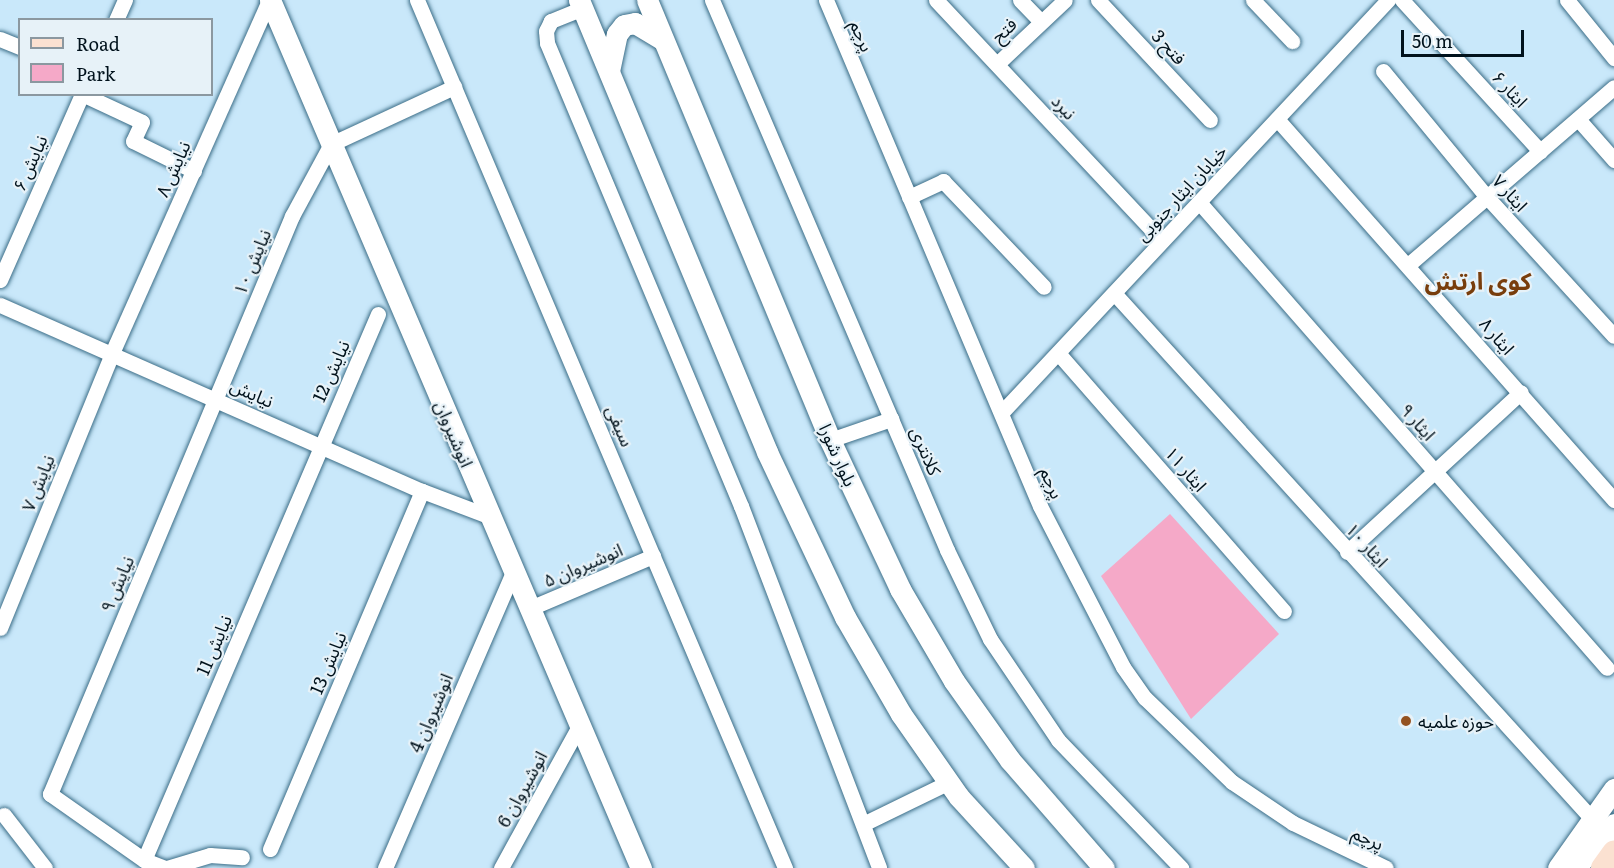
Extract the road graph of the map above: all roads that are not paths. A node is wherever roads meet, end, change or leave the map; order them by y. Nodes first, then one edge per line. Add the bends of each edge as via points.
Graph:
1 (125, 0) edge
2 (269, 0) edge
3 (417, 0) edge
4 (647, 0) edge
5 (712, 0) edge
6 (825, 0) edge
7 (936, 0) edge
8 (1020, 0) edge
9 (1065, 0) edge
10 (1098, 0) edge
11 (1253, 0) edge
12 (1388, 0) edge
13 (1402, 0) edge
14 (1567, 0) edge
15 (581, 4) edge
16 (117, 18) edge
17 (1041, 22) junction
18 (0, 39) edge
19 (663, 40) junction
20 (1292, 41) dead end
21 (18, 46) edge
22 (1614, 57) edge
23 (997, 64) junction
24 (1383, 70) dead end
25 (609, 71) junction
26 (454, 87) junction
27 (1614, 87) edge
28 (81, 96) edge
29 (86, 96) edge
30 (1578, 118) junction
31 (1277, 119) junction
32 (1210, 120) dead end
33 (331, 144) junction
34 (1540, 151) junction
35 (1614, 160) edge
36 (194, 171) junction
37 (909, 197) junction
38 (1486, 197) junction
39 (1199, 202) junction
40 (1162, 241) junction
41 (1408, 265) junction
42 (0, 280) edge
43 (1044, 287) dead end
44 (1114, 293) junction
45 (0, 304) edge
46 (378, 314) dead end
47 (1614, 336) edge
48 (112, 353) junction
49 (1058, 353) junction
50 (1521, 392) junction
51 (216, 399) junction
52 (1002, 412) junction
53 (891, 419) junction
54 (830, 440) junction
55 (319, 444) junction
56 (1435, 471) junction
57 (422, 492) junction
58 (1614, 500) edge
59 (488, 516) junction
60 (1347, 552) junction
61 (653, 556) junction
62 (513, 574) junction
63 (528, 609) junction
64 (1284, 611) dead end
65 (0, 628) edge
66 (1607, 668) dead end
67 (578, 728) junction
68 (949, 782) junction
69 (1614, 789) edge
70 (4, 815) dead end
71 (1604, 823) edge
72 (863, 824) junction
73 (270, 849) dead end
74 (1614, 853) edge
75 (242, 857) dead end
76 (144, 860) junction
77 (45, 868) edge
78 (166, 868) edge
79 (385, 868) edge
80 (501, 868) edge
81 (640, 868) edge
82 (785, 868) edge
83 (879, 868) edge
84 (1024, 868) edge
85 (1104, 868) edge
86 (1181, 868) edge
87 (1386, 868) edge
88 (1558, 868) edge
89 (1575, 868) edge
90 (1603, 868) edge

1 - 16 street
2 - 33 main road, انوشیروان
2 - 36 street, نیایش ۸
3 - 26 street, سیفی
4 - 19 main road, بلوار شورا
5 - 53 street, کلانتری
6 - 37 street, پرچم
7 - 23 street, نبرد
8 - 17 street
9 - 17 street, فتح
10 - 32 street, فتح 3
11 - 20 street
12 - 31 street, خیابان ایثار جنوبی
13 - 34 street, ایثار ۶
14 - 22 street
15 - 25 main road
15 - 72 street via 551,21 546,43 741,506
17 - 23 street, فتح
18 - 21 street
19 - 25 main road via 635,23 624,25 617,34
19 - 54 main road, بلوار شورا
23 - 40 street, نبرد
24 - 38 street, ایثار ۷
25 - 68 main road via 767,452 845,617 900,714
26 - 33 street
26 - 61 street, سیفی
27 - 30 street
28 - 42 street, نیایش ۶
29 - 36 street via 142,122 133,141
30 - 34 street
30 - 35 street
31 - 39 street, خیابان ایثار جنوبی
31 - 41 street, ایثار ۸
33 - 51 street, نیایش ۱۰ via 292,216
33 - 59 main road, انوشیروان
34 - 38 street
36 - 48 street, نیایش ۸
37 - 43 street via 943,181
37 - 52 street, پرچم
38 - 41 street
38 - 47 street, ایثار ۷
39 - 40 street, خیابان ایثار جنوبی
39 - 56 street, ایثار ۹
40 - 44 street, خیابان ایثار جنوبی
41 - 50 street, ایثار ۸
44 - 49 street, خیابان ایثار جنوبی
44 - 60 street, ایثار ۱۰
45 - 48 street, نیایش
46 - 55 street, نیایش 12
48 - 51 street, نیایش
48 - 65 street, نیایش ۷
49 - 52 street, خیابان ایثار جنوبی
49 - 64 street, ایثار ۱۱
50 - 56 street
50 - 58 street, ایثار ۸
51 - 55 street, نیایش
51 - 76 street, نیایش ۹ via 50,794
52 - 87 street, پرچم via 1040,506 1095,617 1145,698 1232,782 1293,823
53 - 54 street
53 - 86 street, کلانتری via 990,639 1058,740
54 - 85 main road, بلوار شورا via 900,590 954,681 1010,760
55 - 57 street, نیایش
55 - 76 street, نیایش 11
56 - 60 street
56 - 66 street, ایثار ۹
57 - 59 street, نیایش
57 - 73 street, نیایش 13
59 - 62 main road, انوشیروان
60 - 71 street, ایثار ۱۰
61 - 63 street, انوشیروان ۵
61 - 82 street, سیفی
62 - 63 main road, انوشیروان
62 - 79 street, انوشیروان 4
63 - 67 main road, انوشیروان
67 - 80 street, انوشیروان 6
67 - 81 main road, انوشیروان
68 - 72 street
68 - 84 main road
69 - 71 main road
70 - 77 street
71 - 88 main road
71 - 89 main road
72 - 83 street
74 - 90 main road
75 - 78 street via 210,855
76 - 78 street

